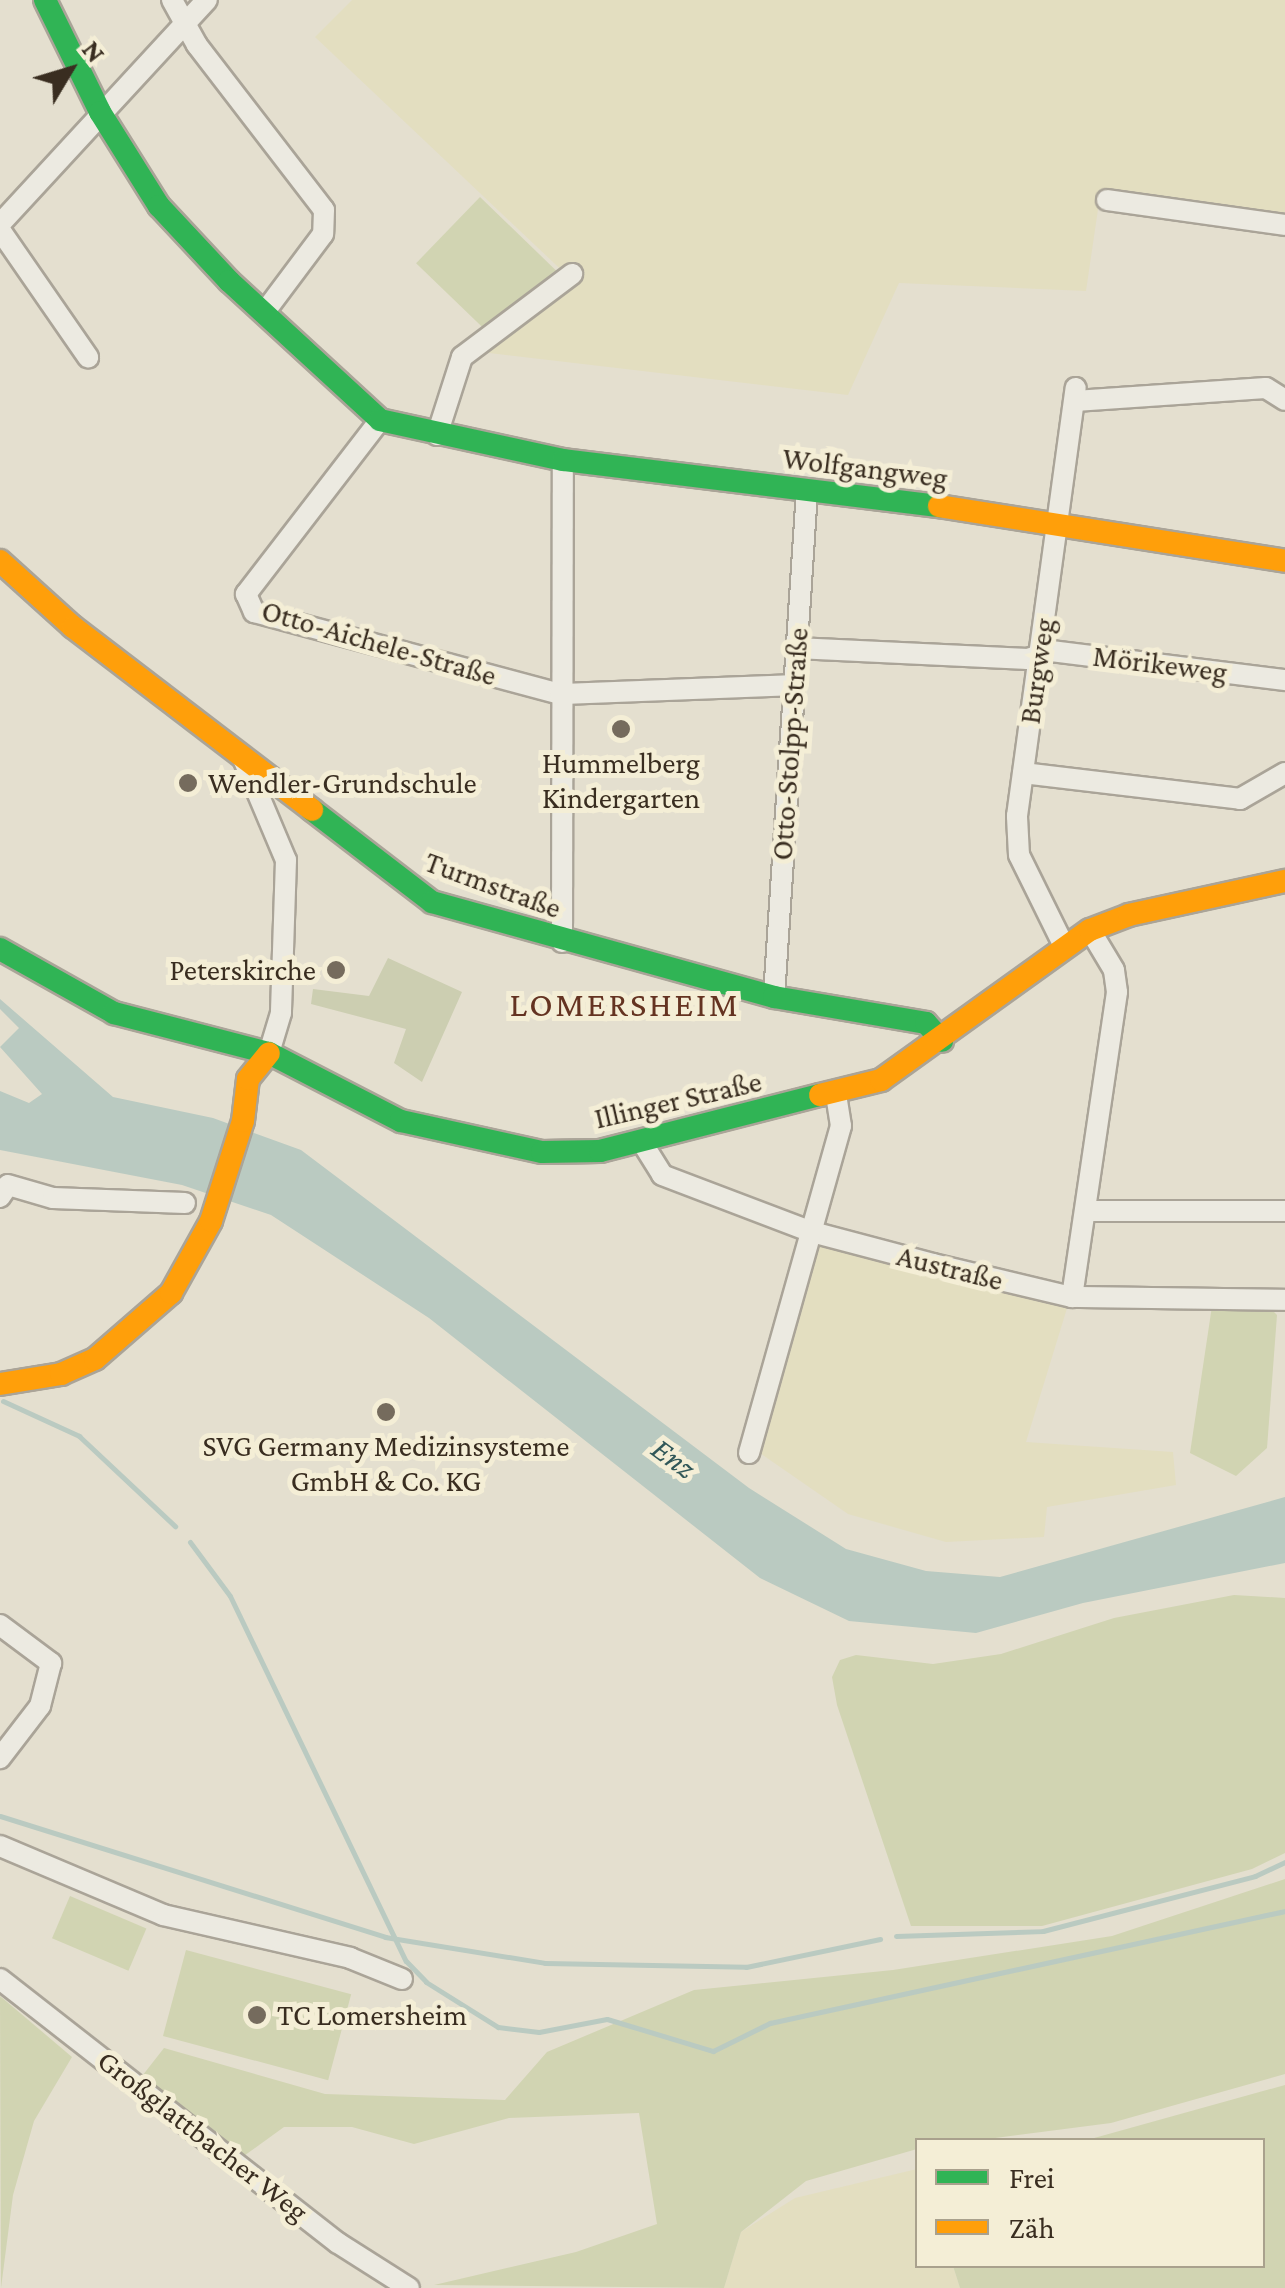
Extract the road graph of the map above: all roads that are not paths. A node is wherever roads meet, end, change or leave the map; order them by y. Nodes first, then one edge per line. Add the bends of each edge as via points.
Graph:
1 (45, 0) edge
2 (172, 0) edge
3 (208, 0) edge
4 (184, 25) junction
5 (100, 112) junction
6 (1107, 200) dead end
7 (1285, 225) edge
8 (0, 227) edge
9 (572, 274) dead end
10 (264, 313) junction
11 (88, 357) dead end
12 (1285, 400) edge
13 (380, 420) junction
14 (437, 436) junction
15 (564, 460) junction
16 (807, 490) junction
17 (1057, 525) junction
18 (0, 561) edge
19 (1285, 561) edge
20 (796, 648) junction
21 (1038, 655) junction
22 (1285, 680) edge
23 (793, 685) junction
24 (560, 694) junction
25 (241, 754) junction
26 (1023, 773) junction
27 (1285, 773) edge
28 (1285, 880) edge
29 (1090, 930) junction
30 (562, 942) junction
31 (1063, 944) junction
32 (0, 949) edge
33 (774, 997) junction
34 (942, 1042) junction
35 (269, 1054) junction
36 (836, 1094) junction
37 (643, 1144) junction
38 (4, 1191) edge
39 (186, 1203) dead end
40 (1084, 1211) junction
41 (1285, 1211) edge
42 (812, 1232) junction
43 (1072, 1297) junction
44 (1285, 1300) edge
45 (0, 1384) edge
46 (750, 1453) dead end
47 (0, 1625) edge
48 (0, 1758) edge
49 (0, 1846) edge
50 (402, 1978) dead end
51 (0, 1980) edge
52 (409, 2288) edge

1 - 5 street, Wolfgangweg
2 - 4 street
3 - 4 street
4 - 5 street
4 - 10 street via 324,210 323,234
5 - 8 street
5 - 10 street, Wolfgangweg via 160,206
6 - 7 street
8 - 11 street
9 - 14 street via 462,358
10 - 13 street, Wolfgangweg
12 - 17 street, Burgweg via 1266,388 1076,394
13 - 14 street, Wolfgangweg
13 - 24 street, Otto-Aichele-Straße via 246,594 248,607
14 - 15 street, Wolfgangweg
15 - 16 street, Wolfgangweg
15 - 24 street
16 - 17 street, Wolfgangweg
16 - 20 street, Otto-Stolpp-Straße
17 - 19 street, Wolfgangweg
17 - 21 street, Burgweg
18 - 25 street, Turmstraße via 73,627
20 - 21 street, Mörikeweg
20 - 23 street, Otto-Stolpp-Straße
21 - 22 street, Mörikeweg via 1051,651
21 - 26 street, Burgweg
23 - 24 street
23 - 33 street, Otto-Stolpp-Straße
24 - 30 street
25 - 30 street, Turmstraße via 405,887 432,902
25 - 35 street via 286,860 281,1002
26 - 27 street via 1240,799
26 - 31 street, Burgweg via 1019,855
28 - 29 street, Illinger Straße
29 - 31 street, Illinger Straße
29 - 40 street via 1114,970 1117,992
30 - 33 street, Turmstraße
31 - 34 street, Illinger Straße
32 - 35 street, Illinger Straße via 56,985 152,1026
33 - 34 street, Turmstraße via 926,1023
34 - 36 street, Illinger Straße via 904,1069
35 - 37 street, Illinger Straße via 401,1121 542,1152
35 - 45 street via 248,1079 248,1106 211,1221 171,1293 122,1341 61,1374
36 - 37 street, Illinger Straße
36 - 42 street via 841,1126
37 - 42 street, Austraße via 662,1174
38 - 39 street
40 - 41 street
40 - 43 street
42 - 43 street, Austraße
42 - 46 street
43 - 44 street, Austraße
47 - 48 street via 52,1663 40,1706
49 - 50 street via 163,1915 350,1958
51 - 52 street, Großglattbacher Weg via 338,2243

